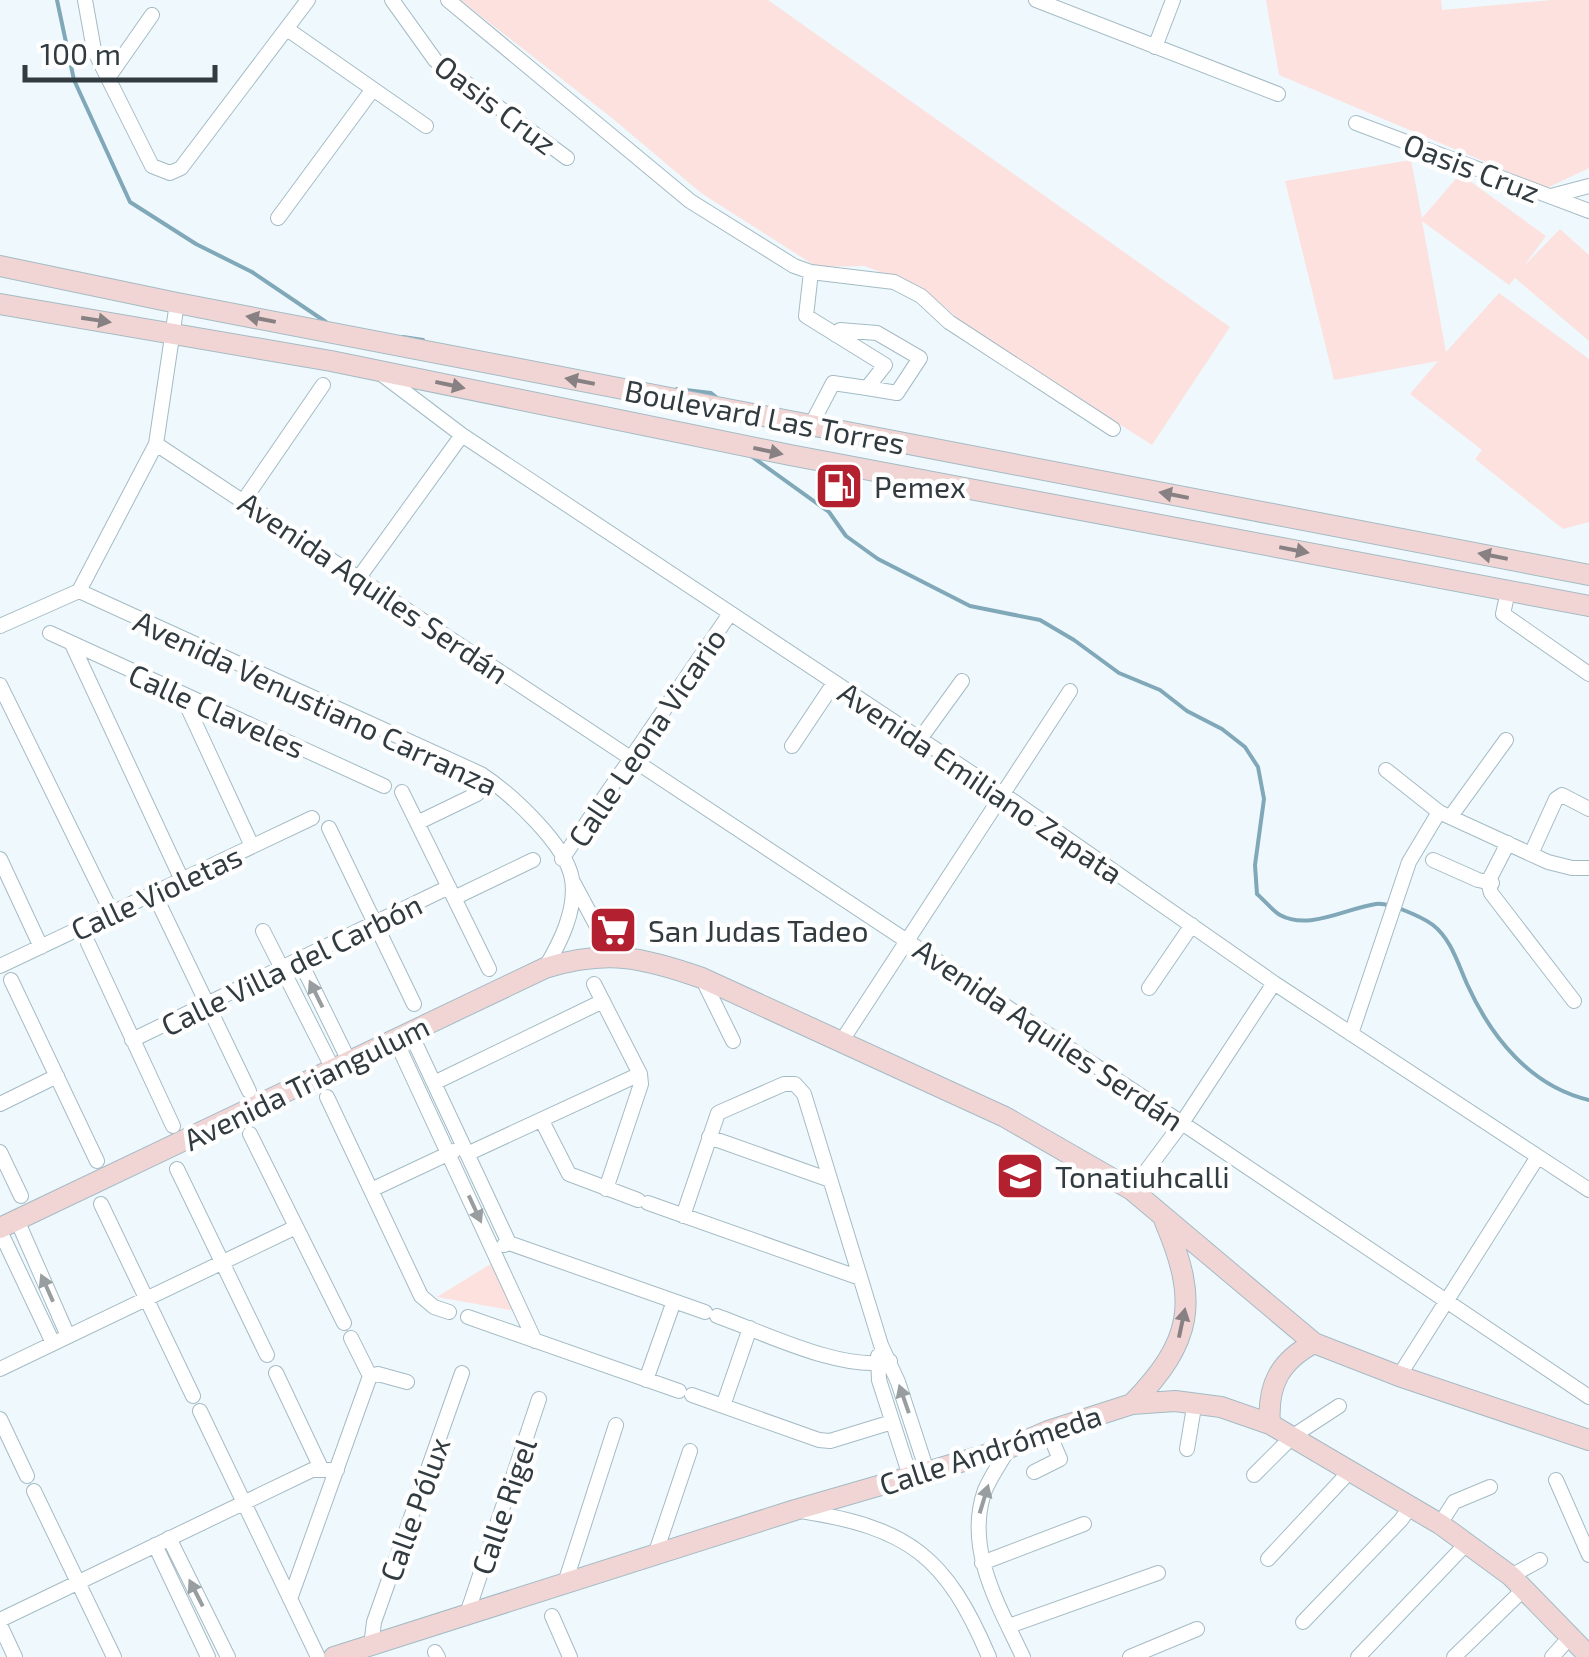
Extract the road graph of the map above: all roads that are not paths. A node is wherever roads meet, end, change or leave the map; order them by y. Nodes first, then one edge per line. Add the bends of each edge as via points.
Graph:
1 (85, 0) edge
2 (308, 0) edge
3 (392, 0) edge
4 (448, 0) edge
5 (1036, 0) edge
6 (1173, 0) edge
7 (152, 15) dead end
8 (287, 29) junction
9 (1155, 47) junction
10 (108, 78) junction
11 (372, 89) junction
12 (1278, 94) dead end
13 (1356, 123) dead end
14 (426, 126) dead end
15 (567, 158) dead end
16 (1589, 186) edge
17 (1549, 197) junction
18 (1589, 211) edge
19 (278, 218) dead end
20 (0, 266) edge
21 (812, 272) junction
22 (177, 303) junction
23 (0, 304) edge
24 (171, 331) junction
25 (836, 334) junction
26 (375, 370) junction
27 (322, 385) dead end
28 (867, 388) junction
29 (811, 425) junction
30 (1113, 429) dead end
31 (462, 435) junction
32 (156, 444) junction
33 (244, 500) junction
34 (1589, 574) edge
35 (360, 576) junction
36 (79, 591) junction
37 (1508, 591) junction
38 (1589, 606) edge
39 (729, 615) junction
40 (0, 626) edge
41 (50, 633) dead end
42 (72, 644) junction
43 (1589, 674) edge
44 (962, 681) dead end
45 (834, 683) junction
46 (0, 684) edge
47 (1070, 691) dead end
48 (182, 695) junction
49 (920, 739) junction
50 (1506, 740) dead end
51 (792, 746) dead end
52 (632, 759) junction
53 (1386, 770) dead end
54 (384, 786) dead end
55 (402, 792) dead end
56 (478, 794) dead end
57 (1004, 794) junction
58 (1589, 808) edge
59 (1445, 814) junction
60 (312, 818) dead end
61 (418, 823) junction
62 (329, 828) dead end
63 (252, 846) junction
64 (1519, 848) junction
65 (562, 859) junction
66 (0, 860) edge
67 (533, 860) dead end
68 (1434, 860) dead end
69 (1589, 868) edge
70 (572, 879) junction
71 (182, 880) junction
72 (1491, 886) junction
73 (451, 892) junction
74 (161, 908) dead end
75 (112, 913) junction
76 (375, 923) junction
77 (1192, 925) junction
78 (263, 932) dead end
79 (907, 940) junction
80 (88, 943) dead end
81 (41, 946) junction
82 (619, 955) junction
83 (300, 959) junction
84 (0, 966) edge
85 (281, 968) junction
86 (545, 968) junction
87 (488, 969) dead end
88 (702, 978) junction
89 (11, 980) dead end
90 (1274, 983) junction
91 (594, 984) dead end
92 (1149, 988) dead end
93 (603, 1001) junction
94 (1574, 1002) dead end
95 (207, 1004) junction
96 (414, 1004) dead end
97 (1351, 1034) junction
98 (402, 1035) junction
99 (132, 1040) junction
100 (733, 1040) dead end
101 (842, 1042) junction
102 (341, 1065) junction
103 (640, 1074) junction
104 (57, 1076) junction
105 (434, 1083) junction
106 (248, 1091) dead end
107 (326, 1098) dead end
108 (0, 1104) edge
109 (542, 1120) junction
110 (1182, 1123) junction
111 (173, 1126) dead end
112 (250, 1134) dead end
113 (709, 1137) junction
114 (466, 1151) junction
115 (0, 1152) edge
116 (449, 1154) junction
117 (1537, 1158) junction
118 (97, 1161) dead end
119 (177, 1168) dead end
120 (830, 1180) junction
121 (606, 1189) junction
122 (371, 1190) junction
123 (1132, 1190) junction
124 (1589, 1190) edge
125 (21, 1196) dead end
126 (101, 1204) dead end
127 (683, 1216) junction
128 (1164, 1219) junction
129 (5, 1227) edge
130 (296, 1227) junction
131 (502, 1247) junction
132 (222, 1262) junction
133 (860, 1278) junction
134 (146, 1299) junction
135 (674, 1301) junction
136 (1448, 1302) junction
137 (449, 1312) dead end
138 (468, 1317) dead end
139 (344, 1323) dead end
140 (750, 1328) junction
141 (68, 1336) junction
142 (351, 1338) dead end
143 (535, 1341) junction
144 (1314, 1343) junction
145 (53, 1344) junction
146 (267, 1355) dead end
147 (883, 1363) junction
148 (0, 1369) edge
149 (462, 1373) dead end
150 (276, 1374) dead end
151 (370, 1376) junction
152 (1400, 1376) junction
153 (646, 1380) junction
154 (407, 1382) dead end
155 (193, 1396) dead end
156 (1589, 1397) edge
157 (539, 1399) dead end
158 (1195, 1401) junction
159 (1132, 1404) junction
160 (723, 1406) junction
161 (1339, 1406) dead end
162 (200, 1411) dead end
163 (0, 1419) edge
164 (892, 1422) junction
165 (1270, 1424) junction
166 (616, 1426) dead end
167 (1048, 1431) junction
168 (1293, 1436) junction
169 (1589, 1440) edge
170 (1009, 1448) junction
171 (1186, 1449) dead end
172 (690, 1450) dead end
173 (329, 1469) junction
174 (1351, 1470) junction
175 (1034, 1472) dead end
176 (919, 1473) junction
177 (1254, 1475) dead end
178 (27, 1476) dead end
179 (1556, 1480) dead end
180 (1490, 1487) dead end
181 (34, 1491) dead end
182 (244, 1503) junction
183 (1410, 1507) junction
184 (795, 1510) junction
185 (1084, 1524) dead end
186 (1440, 1524) junction
187 (169, 1538) junction
188 (1468, 1542) junction
189 (154, 1546) junction
190 (655, 1555) junction
191 (1589, 1555) edge
192 (1268, 1559) dead end
193 (1540, 1560) dead end
194 (982, 1563) junction
195 (1158, 1573) dead end
196 (78, 1582) junction
197 (565, 1583) junction
198 (1518, 1583) junction
199 (290, 1600) junction
200 (468, 1614) junction
201 (552, 1616) dead end
202 (0, 1622) edge
203 (1303, 1622) dead end
204 (1009, 1626) junction
205 (1197, 1628) dead end
206 (1570, 1636) junction
207 (371, 1646) junction
208 (1589, 1656) edge
209 (15, 1657) edge
210 (114, 1657) edge
211 (208, 1657) edge
212 (228, 1657) edge
213 (318, 1657) edge
214 (334, 1657) edge
215 (570, 1657) edge
216 (989, 1657) edge
217 (1023, 1657) edge
218 (1130, 1657) edge
219 (1358, 1657) edge
220 (1454, 1657) edge
221 (1552, 1657) edge

1 - 10 street via 94,50
2 - 8 street
3 - 15 street, Oasis Cruz via 436,60
4 - 21 street via 690,201
5 - 9 street
6 - 9 street
7 - 10 street
8 - 10 street via 181,168 170,173 152,166
8 - 11 street
9 - 12 street
11 - 14 street
11 - 19 street
13 - 17 street, Oasis Cruz
16 - 17 street
17 - 18 street, Oasis Cruz
20 - 22 main road, Boulevard Las Torres
21 - 25 street via 806,316
21 - 30 street via 908,289
22 - 24 street
29 -> 22 main road, Boulevard Las Torres
23 -> 24 main road, Boulevard Las Torres
24 - 26 main road, Boulevard Las Torres
24 - 32 street
25 - 28 street via 884,365
25 - 28 street via 877,333 920,358 897,393
26 - 31 street, Avenida Emiliano Zapata
26 -> 37 main road, Boulevard Las Torres
27 - 33 street
28 - 29 street via 834,383
34 -> 29 main road, Boulevard Las Torres
31 - 35 street
31 - 39 street, Avenida Emiliano Zapata
32 - 33 street, Avenida Aquiles Serdán
32 - 36 street
33 - 35 street, Avenida Aquiles Serdán
35 - 52 street, Avenida Aquiles Serdán
36 - 40 street
36 - 65 street, Avenida Venustiano Carranza via 481,774 531,814
37 - 38 main road, Boulevard Las Torres
37 - 43 street via 1503,614
39 - 45 street, Avenida Emiliano Zapata
39 - 52 street, Calle Leona Vicario
41 - 42 street, Calle Claveles
42 - 48 street, Calle Claveles
42 - 71 street
44 - 49 street
45 - 49 street, Avenida Emiliano Zapata
45 - 51 street
46 - 75 street
47 - 57 street
48 - 54 street, Calle Claveles
48 - 63 street
49 - 57 street, Avenida Emiliano Zapata
50 - 59 street
52 - 65 street, Calle Leona Vicario
52 - 79 street, Avenida Aquiles Serdán
53 - 59 street
55 - 61 street
56 - 61 street
57 - 77 street, Avenida Emiliano Zapata
57 - 79 street
58 - 64 street via 1562,794
59 - 64 street
59 - 97 street via 1423,835 1398,891
60 - 63 street, Calle Violetas
61 - 73 street
62 - 76 street
63 - 71 street, Calle Violetas
64 - 69 street via 1560,866
64 - 72 street
65 - 70 street, Avenida Venustiano Carranza
66 - 81 street
67 - 73 street, Calle Villa del Carbón
68 - 72 street
70 - 82 street, Avenida Venustiano Carranza
70 - 86 street via 561,942
71 - 75 street, Calle Violetas
72 - 94 street
73 - 76 street, Calle Villa del Carbón
73 - 87 street
74 - 95 street
75 - 81 street, Calle Violetas
76 - 83 street, Calle Villa del Carbón
76 - 96 street
77 - 90 street, Avenida Emiliano Zapata
77 - 92 street
78 - 85 street
79 - 101 street
79 - 110 street, Avenida Aquiles Serdán
80 - 99 street
81 - 84 street, Calle Violetas
82 - 86 main road, Avenida Triangulum
82 - 88 main road
83 - 85 street, Calle Villa del Carbón
102 -> 83 street
85 - 95 street, Calle Villa del Carbón
85 - 102 street
86 - 98 main road, Avenida Triangulum
88 - 100 street
88 - 101 main road
89 - 104 street
90 - 97 street, Avenida Emiliano Zapata
90 - 110 street
91 - 93 street
93 - 103 street
93 - 105 street
95 - 99 street, Calle Villa del Carbón
95 - 106 street
97 - 117 street, Avenida Emiliano Zapata
98 - 102 main road, Avenida Triangulum
98 - 105 street
98 - 116 street
99 - 111 street
101 - 123 main road via 1005,1116
102 - 129 main road, Avenida Triangulum
103 - 109 street
103 - 121 street via 640,1092
104 - 108 street
104 - 118 street
105 - 114 street
107 - 122 street
109 - 114 street
109 - 121 street via 569,1174
110 - 123 street
110 - 136 street, Avenida Aquiles Serdán
112 - 130 street
113 - 120 street
113 - 120 street via 722,1110 795,1084 804,1094
113 - 127 street
114 - 116 street
114 - 131 street
115 - 125 street
116 - 122 street
116 -> 131 street
117 - 124 street, Avenida Emiliano Zapata
117 - 136 street
119 - 132 street
120 - 133 street
121 - 127 street
122 - 137 street via 421,1296
123 - 128 main road
126 - 134 street
127 - 133 street
128 - 144 main road
159 -> 128 main road via 1158,1378 1185,1320 1187,1286
141 -> 129 street
129 - 145 street
130 - 132 street
130 - 139 street
131 - 135 street
131 - 143 street
132 - 134 street
132 - 146 street
133 - 147 street
134 - 141 street
134 - 155 street
135 - 140 street
135 - 153 street
136 - 152 street
136 - 156 street, Avenida Aquiles Serdán
138 - 143 street
140 - 147 street via 841,1360
140 - 160 street
141 - 145 street
142 - 151 street
143 - 153 street
144 - 152 main road
144 - 165 main road via 1296,1352 1272,1384
145 - 148 street
147 - 164 street
176 -> 147 street
149 - 207 street, Calle Pólux
150 - 173 street
151 - 154 street
151 - 173 street
152 - 169 main road
153 - 160 street
157 - 200 street, Calle Rigel
158 - 159 main road, Calle Andrómeda
158 - 165 main road, Calle Andrómeda
158 - 171 street
159 - 167 main road, Calle Andrómeda
160 - 164 street via 819,1440
161 - 168 street
162 - 182 street
163 - 178 street
164 - 176 street
165 - 168 main road, Calle Andrómeda
166 - 197 street
167 - 170 main road, Calle Andrómeda
167 - 175 street via 1060,1458
168 - 174 main road, Calle Andrómeda
168 - 177 street
170 - 176 main road, Calle Andrómeda
194 -> 170 street via 980,1512
172 - 190 street
173 - 182 street
173 - 199 street
174 - 183 main road, Calle Andrómeda
174 - 192 street
176 - 184 main road, Calle Andrómeda
179 - 191 street
180 - 186 street via 1454,1502
181 - 196 street
182 - 187 street
182 - 199 street
183 - 186 main road, Calle Andrómeda
183 - 203 street
184 - 190 main road, Calle Andrómeda
184 - 216 street via 886,1531 922,1553 954,1586
185 - 194 street
186 - 188 main road, Calle Andrómeda
187 - 189 street
212 -> 187 street
188 - 198 main road, Calle Andrómeda
188 - 219 street
189 - 196 street
189 - 211 street
190 - 197 main road, Calle Andrómeda
193 - 198 street
194 - 204 street
195 - 204 street
196 - 202 street
196 - 210 street
197 - 200 main road, Calle Andrómeda
198 - 206 main road, Calle Andrómeda
198 - 220 street
199 - 213 street
200 - 207 main road, Calle Andrómeda
201 - 215 street
202 - 209 street
204 - 217 street
205 - 218 street
206 - 208 main road, Calle Andrómeda
206 - 221 street
207 - 214 main road, Calle Andrómeda

